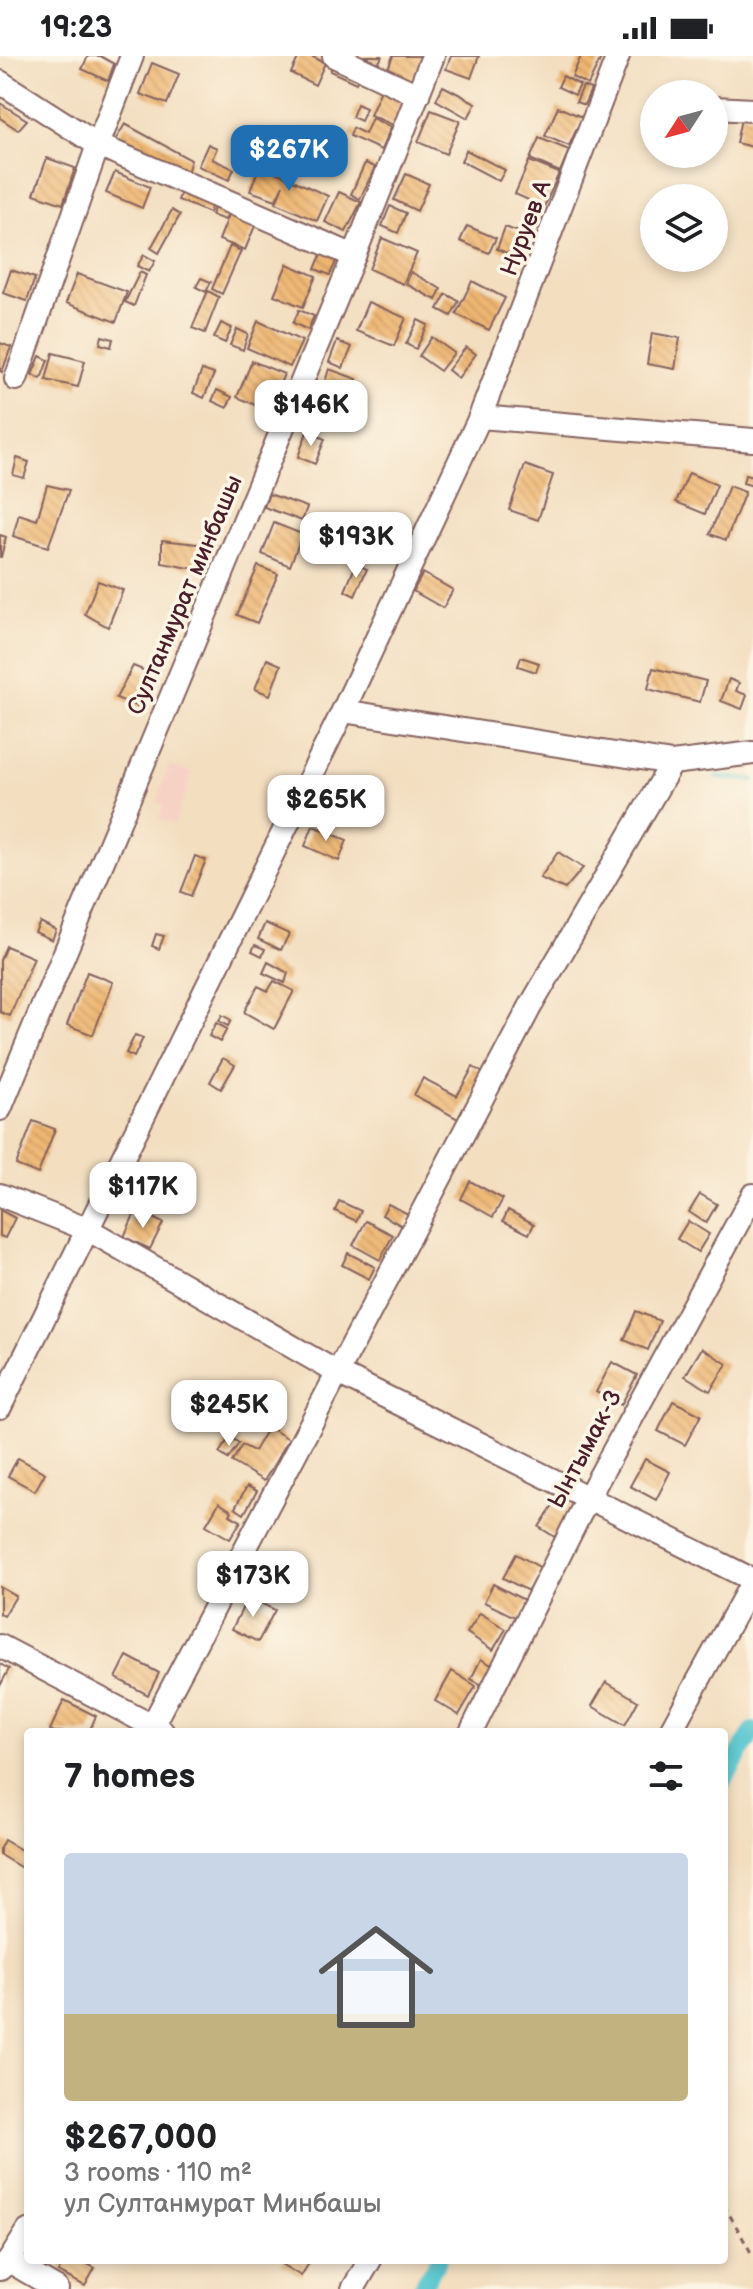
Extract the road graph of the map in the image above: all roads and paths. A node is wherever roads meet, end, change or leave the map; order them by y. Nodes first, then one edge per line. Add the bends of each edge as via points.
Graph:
1 (132, 56) edge
2 (334, 56) edge
3 (433, 56) edge
4 (618, 56) edge
5 (0, 82) edge
6 (418, 95) junction
7 (728, 109) edge
8 (753, 110) edge
9 (98, 145) junction
10 (354, 256) junction
11 (16, 379) dead end
12 (480, 417) junction
13 (753, 440) edge
14 (343, 711) junction
15 (753, 753) edge
16 (672, 763) junction
17 (0, 1109) edge
18 (0, 1195) edge
19 (753, 1195) edge
20 (89, 1230) junction
21 (338, 1373) junction
22 (0, 1407) edge
23 (588, 1498) junction
24 (753, 1581) edge
25 (0, 1646) edge
26 (156, 1728) edge
27 (159, 1728) edge
28 (473, 1728) edge
29 (672, 1728) edge
30 (728, 2212) edge
31 (24, 2237) edge
32 (753, 2256) edge
33 (368, 2264) edge
34 (4, 2265) edge
35 (57, 2289) edge
36 (353, 2289) edge

1 - 9 street
2 - 6 street
3 - 6 street, Султанмурат минбашы
4 - 12 street, Нуруев А
5 - 9 street
6 - 10 street, Султанмурат минбашы
7 - 8 street
9 - 10 street
9 - 11 street
10 - 17 street, Султанмурат минбашы
12 - 13 street
12 - 14 street, Нуруев А
14 - 16 street
14 - 20 street, Нуруев А
15 - 16 street
16 - 21 street via 530,1007
18 - 20 street
19 - 23 street, Ынтымак-3
20 - 21 street
20 - 22 street, Нуруев А
21 - 23 street
21 - 27 street
23 - 24 street
23 - 28 street, Ынтымак-3
24 - 29 street
25 - 26 street
30 - 32 path
31 - 34 street
33 - 36 street
34 - 35 street

